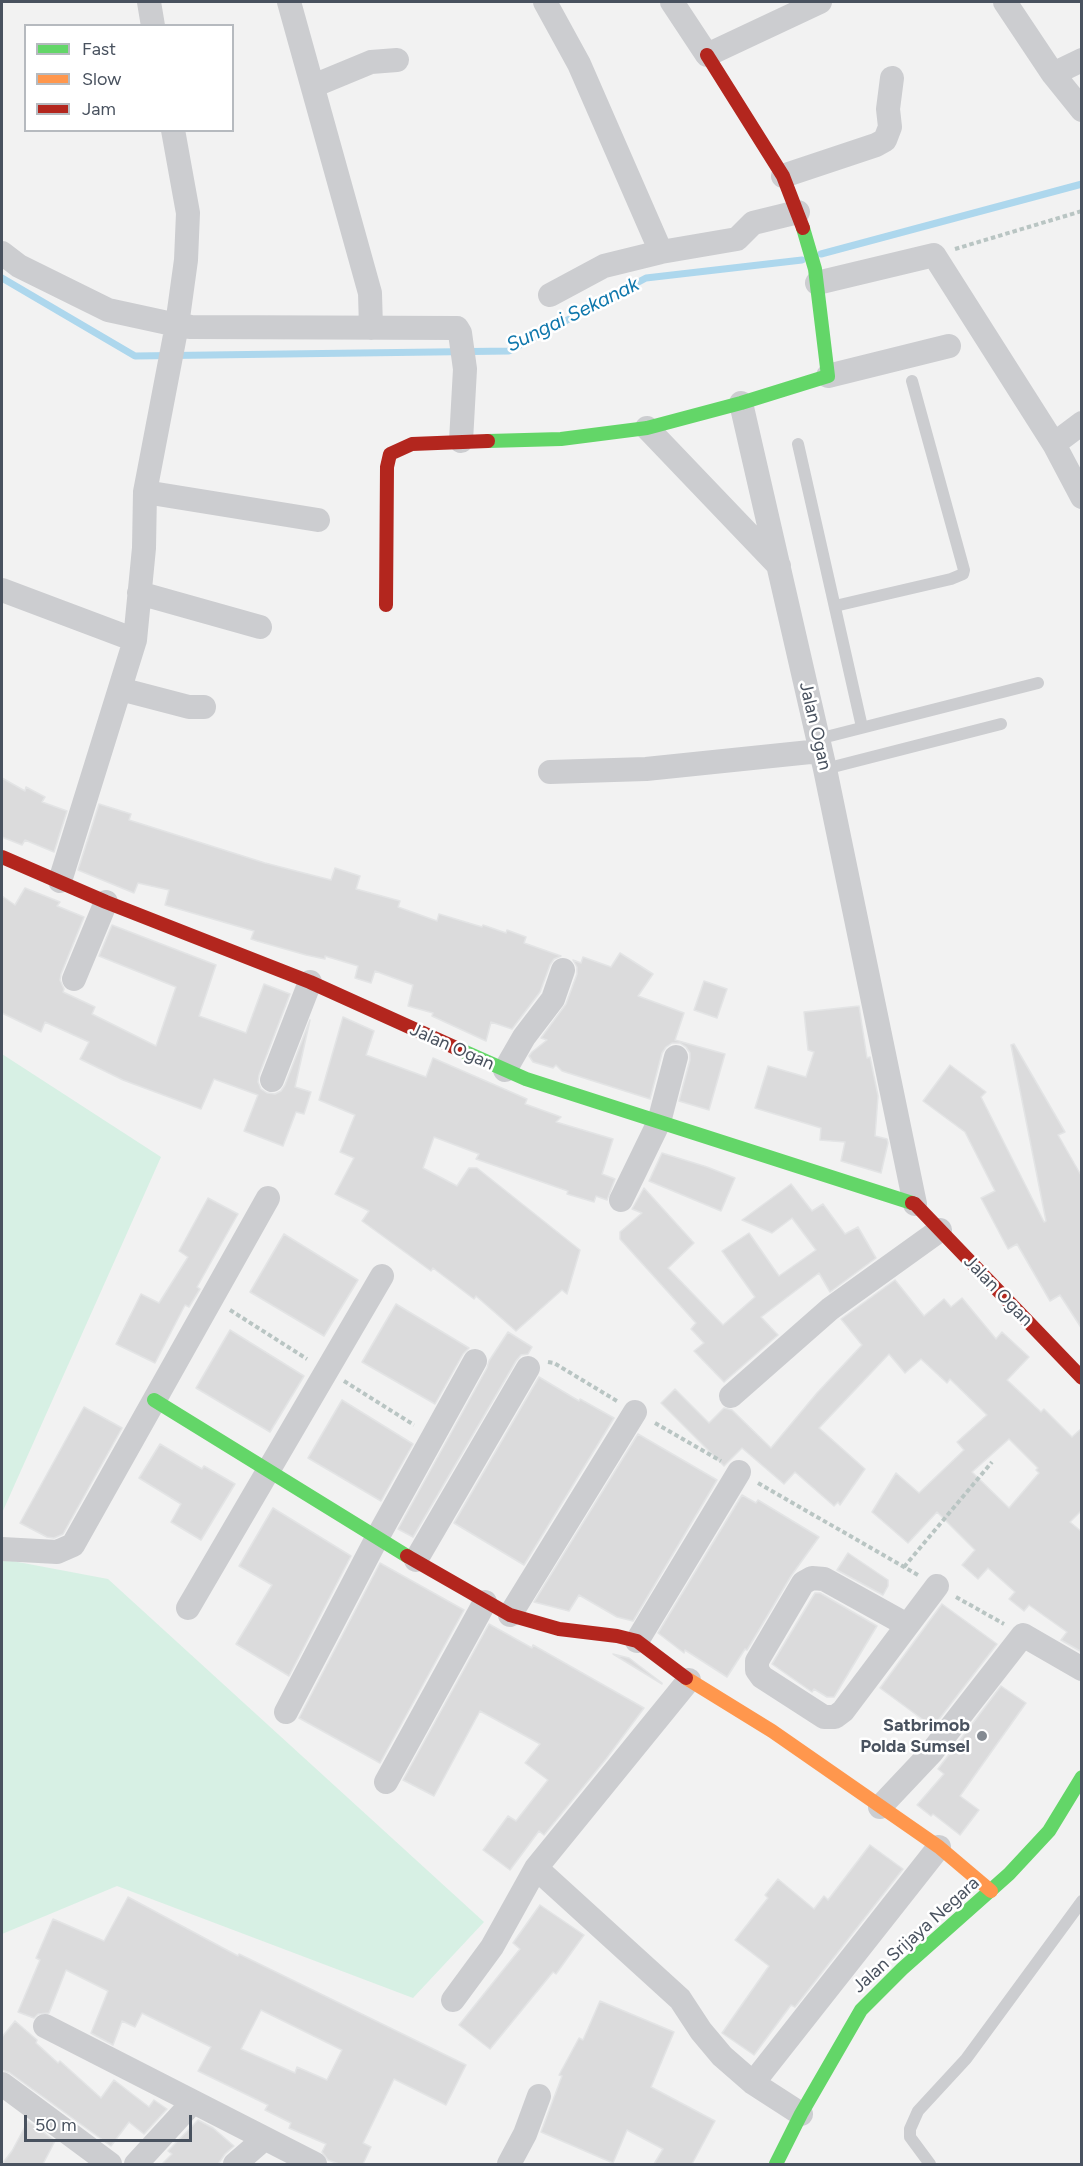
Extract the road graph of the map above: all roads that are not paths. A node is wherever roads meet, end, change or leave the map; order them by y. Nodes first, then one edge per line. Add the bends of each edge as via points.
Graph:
1 (149, 2) edge
2 (289, 2) edge
3 (545, 2) edge
4 (672, 2) edge
5 (820, 2) edge
6 (1005, 2) edge
7 (153, 24) edge
8 (707, 55) junction
9 (397, 60) dead end
10 (1082, 60) edge
11 (1053, 74) junction
12 (892, 78) dead end
13 (313, 86) junction
14 (1082, 110) edge
15 (173, 132) edge
16 (783, 176) junction
17 (798, 212) junction
18 (662, 252) junction
19 (2, 253) edge
20 (816, 276) junction
21 (550, 295) dead end
22 (371, 328) junction
23 (176, 329) junction
24 (949, 346) dead end
25 (828, 376) junction
26 (912, 381) dead end
27 (741, 403) junction
28 (1082, 423) edge
29 (647, 428) junction
30 (461, 441) junction
31 (798, 444) dead end
32 (1054, 444) junction
33 (145, 492) junction
34 (1082, 497) edge
35 (318, 520) dead end
36 (779, 566) junction
37 (2, 590) edge
38 (140, 594) junction
39 (386, 605) dead end
40 (835, 606) junction
41 (260, 627) dead end
42 (135, 639) junction
43 (1038, 683) dead end
44 (120, 689) junction
45 (204, 707) dead end
46 (1001, 724) dead end
47 (862, 728) junction
48 (821, 753) junction
49 (550, 772) dead end
50 (2, 857) edge
51 (60, 881) junction
52 (106, 902) junction
53 (563, 970) dead end
54 (74, 979) dead end
55 (310, 982) junction
56 (676, 1057) dead end
57 (505, 1071) junction
58 (273, 1080) dead end
59 (659, 1122) junction
60 (268, 1198) dead end
61 (621, 1200) dead end
62 (915, 1204) junction
63 (940, 1230) junction
64 (382, 1276) dead end
65 (476, 1361) dead end
66 (528, 1368) road end
67 (1082, 1378) edge
68 (731, 1396) dead end
69 (154, 1400) junction
70 (635, 1412) road end
71 (270, 1471) junction
72 (739, 1472) road end
73 (377, 1538) junction
74 (2, 1549) edge
75 (417, 1560) junction
76 (937, 1586) road end
77 (485, 1602) junction
78 (188, 1608) dead end
79 (510, 1615) junction
80 (907, 1625) junction
81 (637, 1641) junction
82 (1082, 1669) edge
83 (689, 1680) junction
84 (795, 1698) junction
85 (286, 1712) dead end
86 (772, 1731) junction
87 (1082, 1777) edge
88 (386, 1782) dead end
89 (880, 1807) junction
90 (939, 1847) junction
91 (536, 1868) junction
92 (991, 1891) junction
93 (1082, 1901) edge
94 (453, 2000) dead end
95 (45, 2026) dead end
96 (753, 2083) junction
97 (2, 2084) edge
98 (539, 2096) dead end
99 (193, 2102) junction
100 (801, 2114) junction
101 (264, 2139) junction
102 (110, 2164) edge
103 (136, 2164) edge
104 (235, 2164) edge
105 (315, 2164) edge
106 (509, 2164) edge
107 (776, 2164) edge
108 (930, 2164) edge

1 - 7 street
2 - 13 street
3 - 18 street via 579,64
4 - 8 street
5 - 8 street
6 - 11 street
8 - 16 street
9 - 13 street via 371,62
10 - 11 street
11 - 14 street
12 - 16 street via 890,127 885,140
13 - 22 street via 370,293
15 - 23 street via 188,213
16 - 17 street
17 - 18 street via 753,223 737,239
17 - 20 street
18 - 21 street via 604,266
19 - 23 street via 19,266 108,310
20 - 25 street
20 - 32 street via 934,255
22 - 23 street
22 - 30 street via 457,328 465,369
23 - 33 street
24 - 25 street
25 - 27 street
26 - 40 lane via 963,574
27 - 29 street
27 - 36 street, Jalan Ogan
28 - 32 street
29 - 30 street via 561,439
29 - 36 street
30 - 39 street via 412,444 390,454
31 - 40 lane
32 - 34 street
33 - 35 street
33 - 38 street
36 - 48 street, Jalan Ogan
37 - 42 street
38 - 41 street
38 - 42 street
40 - 47 lane
42 - 44 street
43 - 47 lane
44 - 45 street via 189,707
44 - 51 street
46 - 48 lane
47 - 48 lane
48 - 49 street via 646,769
48 - 62 street, Jalan Ogan
50 - 51 street, Jalan Ogan
51 - 52 street, Jalan Ogan
52 - 54 street
52 - 55 street, Jalan Ogan
53 - 57 street via 554,999 524,1037
55 - 57 street, Jalan Ogan
55 - 58 street
56 - 59 street
57 - 59 street, Jalan Ogan
59 - 61 street
59 - 62 street, Jalan Ogan
60 - 69 street
62 - 63 street, Jalan Ogan
63 - 67 street, Jalan Ogan
63 - 68 street via 830,1309
64 - 71 street
65 - 73 street
66 - 75 street
69 - 71 street
69 - 74 street via 73,1545 57,1552
70 - 79 street
71 - 73 street
71 - 78 street
72 - 81 street
73 - 75 street
73 - 85 street
75 - 77 street
76 - 80 street
77 - 79 street
77 - 88 street
79 - 81 street via 559,1629
80 - 84 street via 835,1718 824,1716
80 - 84 street via 824,1579 812,1578 803,1583 757,1661 762,1677
81 - 83 street
82 - 89 street via 1023,1635 931,1753
83 - 86 street
83 - 91 street
84 - 86 street
86 - 89 street
87 - 92 street, Jalan Srijaya Negara via 1070,1810
89 - 90 street
90 - 92 street
90 - 96 street
91 - 94 street via 492,1947
91 - 96 street via 680,1999 722,2056
92 - 100 street, Jalan Srijaya Negara via 861,2010
93 - 108 lane via 966,2059 918,2111 910,2137
95 - 99 street
96 - 100 street
97 - 102 street
98 - 106 street
99 - 101 street
99 - 103 street
100 - 107 street, Jalan Srijaya Negara
101 - 104 street
101 - 105 street

